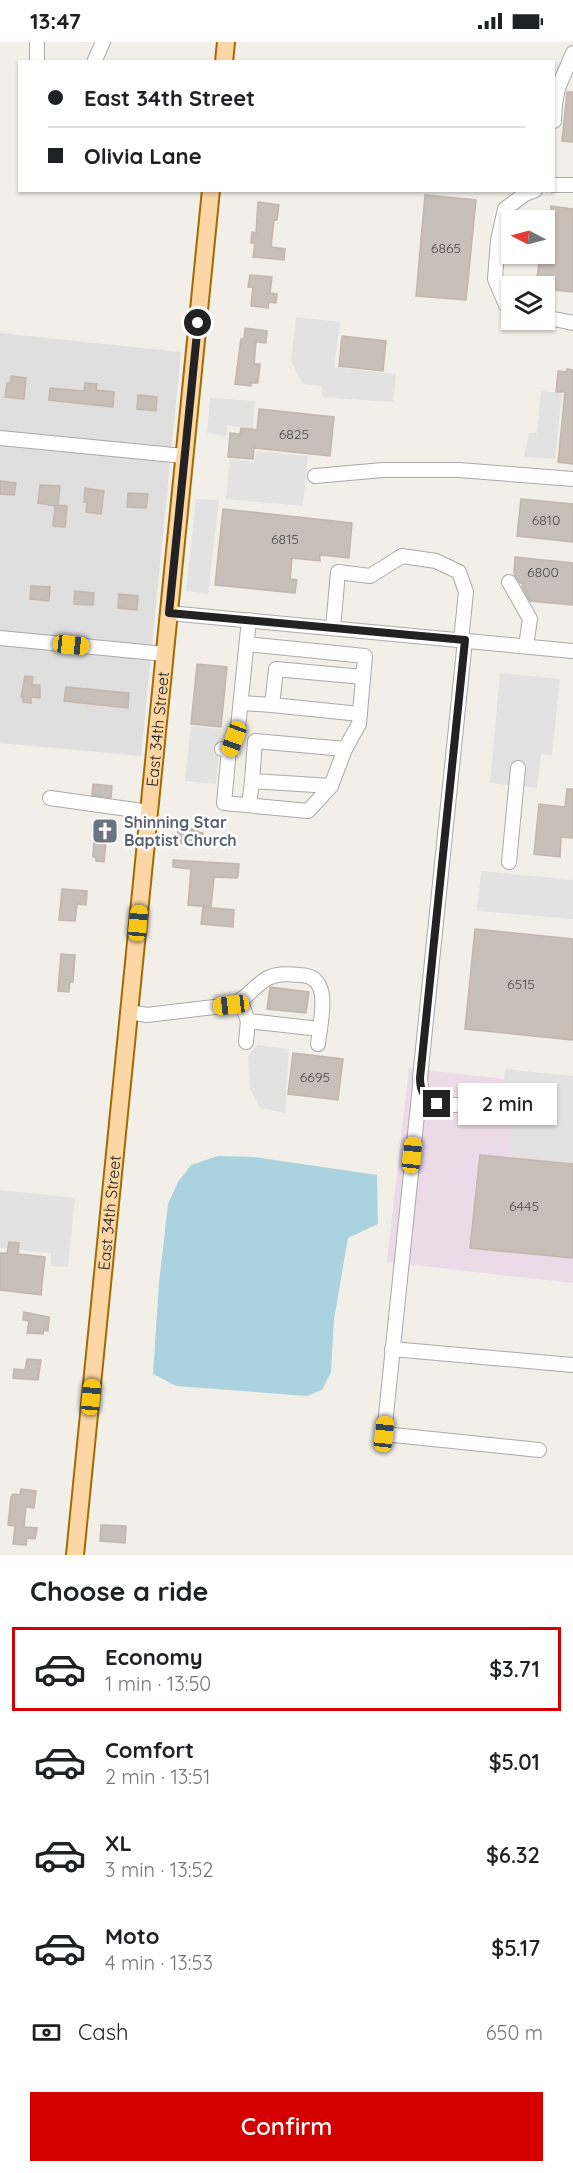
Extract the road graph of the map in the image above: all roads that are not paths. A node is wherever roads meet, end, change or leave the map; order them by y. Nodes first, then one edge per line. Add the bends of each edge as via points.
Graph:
1 (37, 42) edge
2 (103, 42) edge
3 (226, 42) edge
4 (573, 52) edge
5 (37, 60) edge
6 (95, 60) edge
7 (224, 60) edge
8 (556, 88) edge
9 (555, 185) edge
10 (573, 185) edge
11 (211, 192) edge
12 (530, 192) edge
13 (501, 293) edge
14 (555, 319) edge
15 (573, 323) edge
16 (0, 438) edge
17 (184, 456) junction
18 (315, 476) dead end
19 (573, 478) edge
20 (509, 582) dead end
21 (169, 613) junction
22 (249, 620) junction
23 (333, 628) junction
24 (0, 638) edge
25 (463, 640) junction
26 (247, 644) junction
27 (526, 646) junction
28 (573, 651) edge
29 (165, 654) junction
30 (363, 677) junction
31 (240, 703) junction
32 (273, 705) junction
33 (360, 714) junction
34 (238, 727) junction
35 (255, 741) junction
36 (345, 749) junction
37 (518, 768) dead end
38 (252, 781) junction
39 (331, 786) junction
40 (50, 798) dead end
41 (249, 805) junction
42 (149, 812) junction
43 (509, 862) dead end
44 (241, 1002) junction
45 (129, 1012) junction
46 (248, 1021) junction
47 (320, 1029) junction
48 (246, 1042) dead end
49 (318, 1044) dead end
50 (420, 1086) junction
51 (456, 1105) dead end
52 (393, 1349) junction
53 (573, 1365) edge
54 (538, 1450) dead end
55 (75, 1555) edge

1 - 5 street
2 - 6 street
3 - 7 main road
4 - 8 street
9 - 10 street
11 - 17 main road, East 34th Street
12 - 13 street via 505,209 495,279
14 - 15 street
16 - 17 street
17 - 21 main road, East 34th Street
18 - 19 street via 383,470 459,470
20 - 27 street via 530,619
21 - 22 street
21 - 29 main road, East 34th Street
22 - 23 street
22 - 26 street
23 - 25 street
23 - 25 street via 338,572 370,576 402,556 436,561 459,572 466,592
24 - 29 street
25 - 27 street
25 - 50 street
26 - 30 street via 365,656
26 - 31 street
27 - 28 street
29 - 42 main road, East 34th Street
30 - 32 street via 276,669
30 - 33 street
31 - 32 street
31 - 34 street
32 - 33 street
33 - 36 street via 359,724
34 - 35 street
34 - 41 street via 226,750 224,803
35 - 36 street
35 - 38 street
36 - 39 street
37 - 43 street
38 - 39 street
38 - 41 street
39 - 41 street via 308,811
40 - 42 street
42 - 45 main road, East 34th Street
44 - 45 street via 147,1015
44 - 46 street
44 - 47 street via 266,979 283,974 307,975 317,981 322,991
45 - 55 main road, East 34th Street
46 - 47 street
46 - 48 street
47 - 49 street
50 - 51 street via 432,1102
50 - 52 street
52 - 53 street
52 - 54 street via 384,1434

